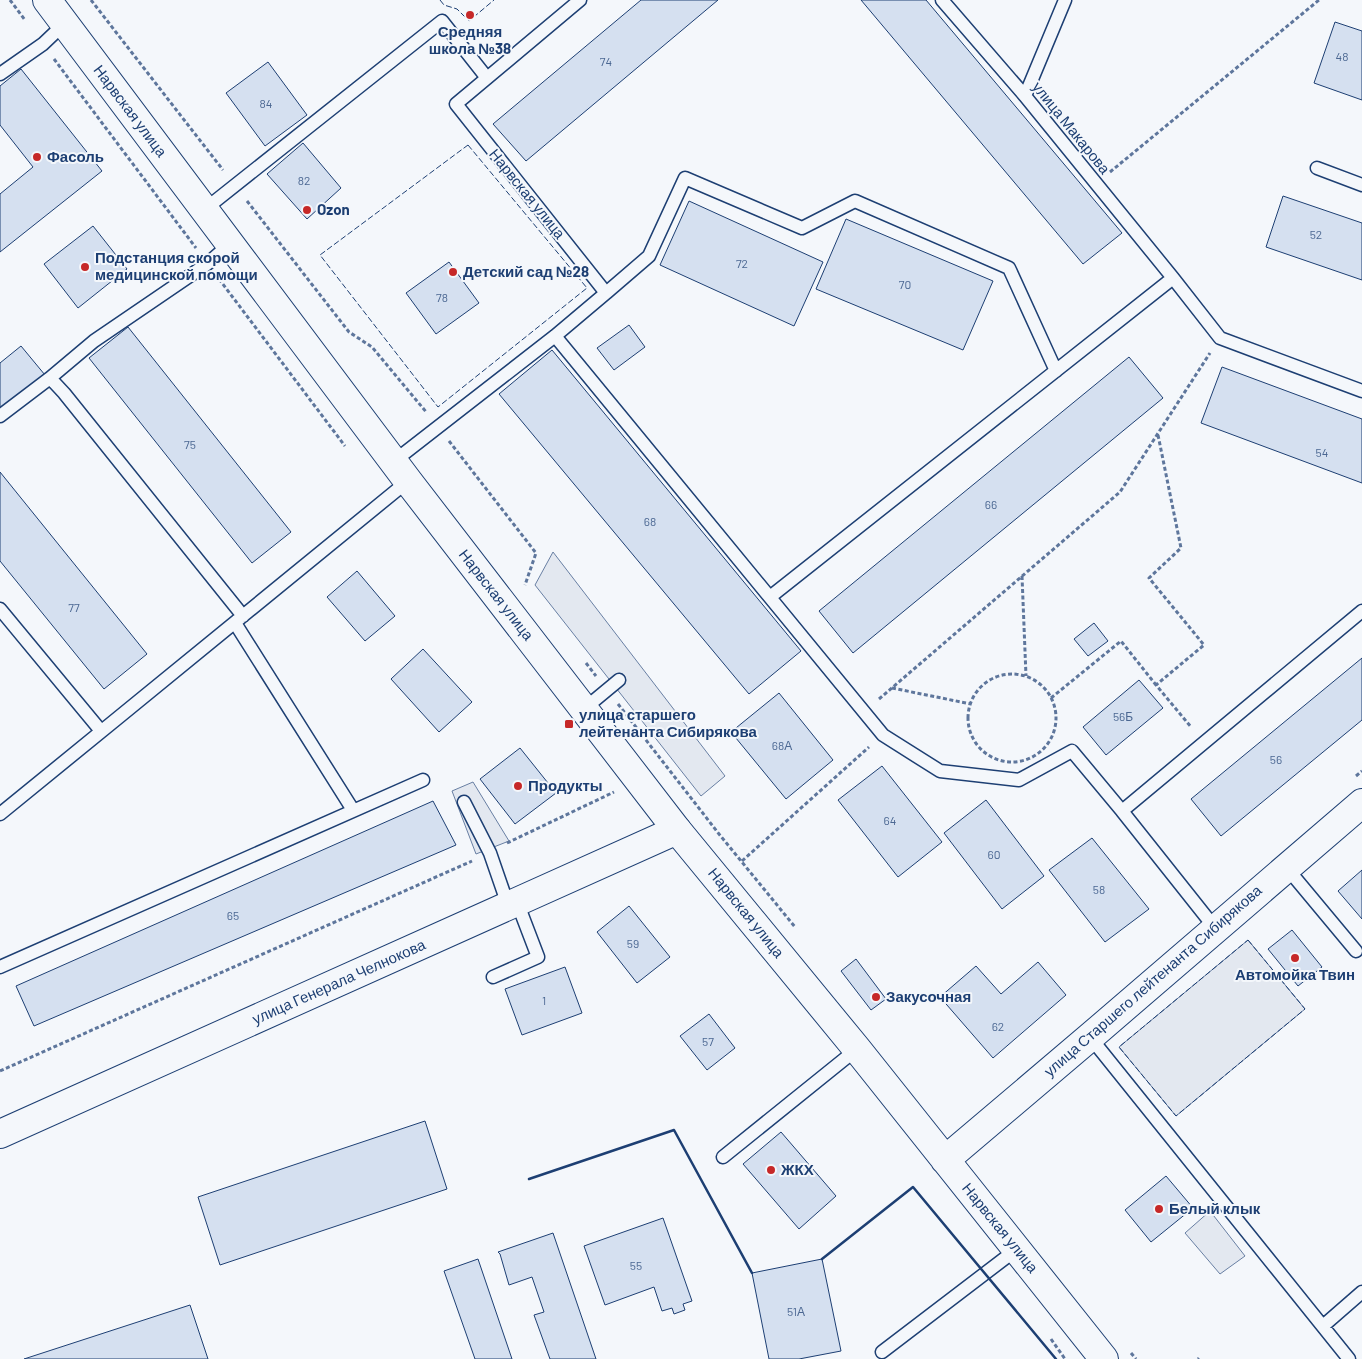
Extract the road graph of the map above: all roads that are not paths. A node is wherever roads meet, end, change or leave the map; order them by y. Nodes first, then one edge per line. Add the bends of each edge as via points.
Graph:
1 (47, 0) edge
2 (580, 0) edge
3 (942, 0) edge
4 (1066, 0) edge
5 (64, 24) junction
6 (0, 74) edge
7 (486, 78) junction
8 (1025, 96) junction
9 (1317, 168) dead end
10 (1362, 185) edge
11 (204, 210) junction
12 (230, 244) junction
13 (1173, 278) junction
14 (606, 293) junction
15 (555, 336) junction
16 (1056, 371) junction
17 (50, 378) junction
18 (1362, 391) edge
19 (0, 416) edge
20 (400, 471) junction
21 (770, 597) junction
22 (0, 609) edge
23 (1362, 611) edge
24 (239, 620) junction
25 (619, 680) dead end
26 (584, 709) junction
27 (101, 732) junction
28 (423, 780) dead end
29 (464, 802) dead end
30 (1362, 803) edge
31 (353, 810) junction
32 (1122, 811) junction
33 (0, 814) edge
34 (677, 830) junction
35 (1286, 867) junction
36 (513, 904) junction
37 (1215, 928) junction
38 (1356, 950) dead end
39 (0, 967) edge
40 (493, 977) dead end
41 (1090, 1037) junction
42 (857, 1049) junction
43 (0, 1134) edge
44 (724, 1158) dead end
45 (945, 1160) junction
46 (1017, 1249) junction
47 (1362, 1292) edge
48 (1323, 1326) junction
49 (882, 1352) dead end
50 (1104, 1359) edge
51 (1349, 1359) edge

1 - 5 main road, Нарвская улица
2 - 7 lane, Нарвская улица
3 - 8 lane, улица Макарова
4 - 8 lane
5 - 6 lane
5 - 11 main road, Нарвская улица
7 - 11 lane via 442,22
7 - 14 lane, Нарвская улица via 456,104
8 - 13 lane, улица Макарова
9 - 10 lane
11 - 12 main road, Нарвская улица
12 - 17 lane via 208,264 94,341
12 - 20 main road, Нарвская улица
13 - 16 lane
13 - 18 lane, улица Макарова via 1220,338
14 - 15 lane
14 - 16 lane via 649,256 685,178 802,228 855,201 1009,268
15 - 20 lane via 439,427
15 - 21 lane
16 - 21 lane
17 - 19 lane
17 - 24 lane
20 - 24 lane
20 - 26 main road, Нарвская улица
21 - 32 lane via 883,735 940,771 1019,780 1072,751
22 - 27 lane
23 - 32 lane
24 - 27 lane
24 - 31 lane
25 - 26 lane
26 - 34 main road, Нарвская улица
27 - 33 lane
28 - 31 lane
29 - 36 lane
30 - 35 main road, улица Старшего лейтенанта Сибирякова
31 - 39 lane
32 - 37 lane
34 - 36 main road, улица Генерала Челнокова
34 - 42 main road, Нарвская улица
35 - 37 main road, улица Старшего лейтенанта Сибирякова
35 - 38 lane
36 - 40 lane via 538,957
36 - 43 main road, улица Генерала Челнокова
37 - 41 main road, улица Старшего лейтенанта Сибирякова
41 - 45 main road, улица Старшего лейтенанта Сибирякова
41 - 48 lane
42 - 44 lane
42 - 45 main road, Нарвская улица
45 - 46 main road, Нарвская улица
46 - 49 lane
46 - 50 main road, Нарвская улица
47 - 48 lane
48 - 51 lane

